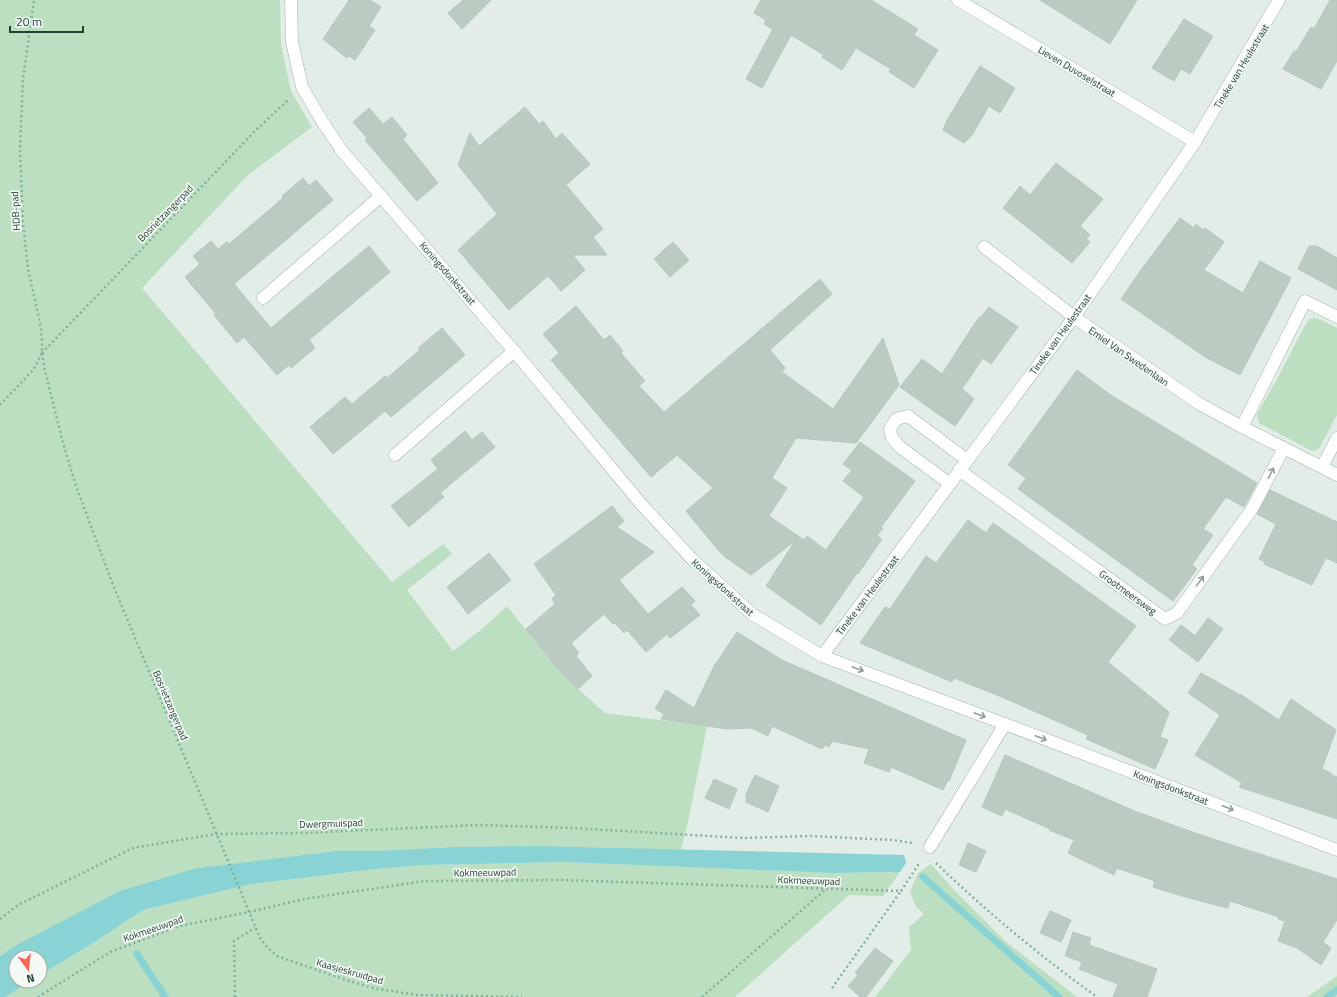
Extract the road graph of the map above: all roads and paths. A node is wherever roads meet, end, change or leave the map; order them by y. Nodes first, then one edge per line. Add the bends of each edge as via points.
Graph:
1 (34, 0) edge
2 (291, 0) edge
3 (958, 0) edge
4 (1279, 0) edge
5 (302, 87) junction
6 (1195, 142) junction
7 (381, 196) junction
8 (984, 247) dead end
9 (263, 298) dead end
10 (1074, 317) junction
11 (1337, 317) edge
12 (514, 351) junction
13 (42, 353) junction
14 (0, 405) edge
15 (1242, 427) junction
16 (1337, 438) edge
17 (1284, 448) junction
18 (395, 455) dead end
19 (967, 460) junction
20 (1322, 467) junction
21 (959, 470) junction
22 (1337, 475) edge
23 (950, 484) junction
24 (112, 581) joint
25 (822, 656) junction
26 (1005, 724) junction
27 (216, 834) junction
28 (928, 850) junction
29 (1337, 850) edge
30 (227, 858) joint
31 (826, 889) junction
32 (901, 891) junction
33 (249, 912) junction
34 (0, 919) edge
35 (255, 928) junction
36 (832, 988) dead end
37 (38, 997) edge
38 (235, 997) edge
39 (522, 997) edge
40 (702, 997) edge
41 (1097, 997) edge

1 - 13 path, HDB-pad via 23,79 20,148 23,223 28,269 40,323
2 - 5 street, Koningsdonkstraat via 292,42
3 - 6 street, Lieven Duvoselstraat
4 - 6 street, Tineke van Heulestraat
5 - 7 street, Koningsdonkstraat via 342,151
5 - 13 path, Bosrietzangerpad via 255,131
6 - 10 street, Tineke van Heulestraat
7 - 9 street
7 - 12 street, Koningsdonkstraat
8 - 10 street, Emiel Van Swedenlaan
10 - 15 street, Emiel Van Swedenlaan via 1198,403
10 - 19 street, Tineke van Heulestraat
11 - 15 street via 1305,301
12 - 18 street
12 - 25 street, Koningsdonkstraat via 642,505 693,560 752,614
13 - 14 path via 34,369
13 - 24 path, HDB-pad via 76,486
15 - 17 street, Emiel Van Swedenlaan
16 - 20 street
17 - 20 street, Emiel Van Swedenlaan
21 -> 17 street, Grootmeersweg via 1165,619 1177,613 1252,509
19 - 21 street, Tineke van Heulestraat
19 - 23 street via 908,416 896,419 890,429 892,438 900,447
20 - 22 street, Emiel Van Swedenlaan
21 - 23 street, Tineke van Heulestraat
23 - 25 street, Tineke van Heulestraat
24 - 27 path, Bosrietzangerpad
25 -> 26 street, Koningsdonkstraat
26 - 28 street
26 -> 29 street, Koningsdonkstraat
27 - 28 path, Dwergmuispad via 479,825 743,838 810,836 893,840
27 - 30 path, Bosrietzangerpad
27 - 34 path, Dwergmuispad via 132,848 18,905
28 - 32 path
28 - 41 path via 954,880 1014,934
30 - 33 path, Kaasjeskruidpad
31 - 32 path, Kokmeeuwpad
31 - 33 path, Kokmeeuwpad via 560,880 425,881 304,899
31 - 40 path
32 - 36 path
33 - 35 path, Kaasjeskruidpad
33 - 37 path, Kokmeeuwpad via 180,926 110,952
35 - 38 path via 234,941
35 - 39 path, Kaasjeskruidpad via 266,947 277,956 373,988 417,995

